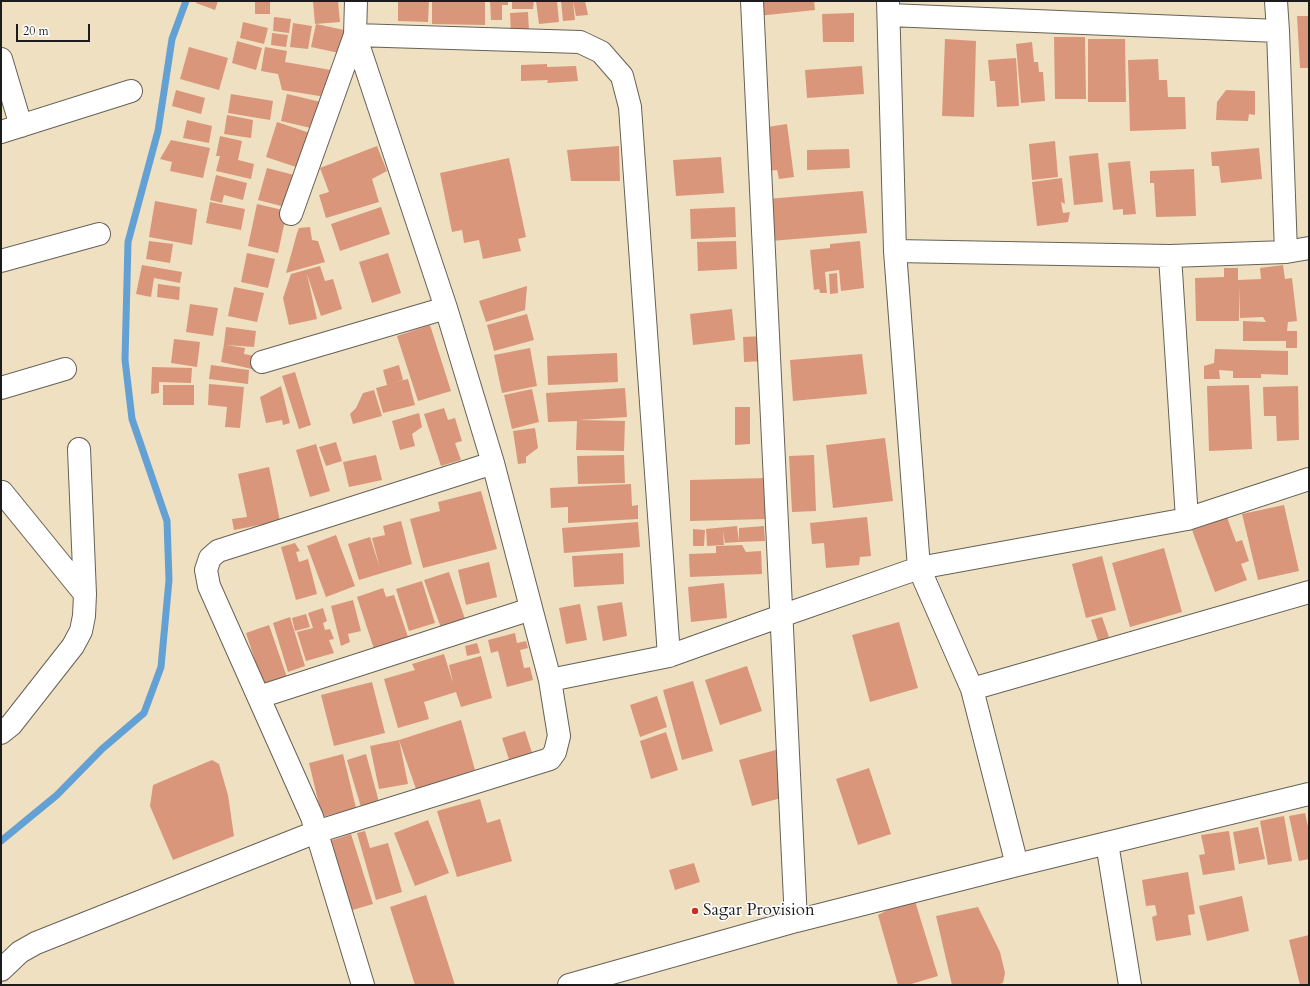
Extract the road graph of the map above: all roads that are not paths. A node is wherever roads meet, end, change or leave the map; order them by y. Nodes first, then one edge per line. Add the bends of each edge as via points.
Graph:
1 (356, 1) edge
2 (752, 1) edge
3 (1276, 1) edge
4 (889, 8) edge
5 (1278, 31) junction
6 (355, 35) junction
7 (1, 59) edge
8 (131, 92) dead end
9 (11, 129) edge
10 (291, 214) dead end
11 (99, 234) dead end
12 (1309, 248) edge
13 (895, 251) junction
14 (1286, 252) junction
15 (1170, 256) junction
16 (1, 261) edge
17 (446, 308) junction
18 (262, 362) dead end
19 (65, 369) dead end
20 (1, 388) edge
21 (79, 449) dead end
22 (493, 463) junction
23 (1309, 479) edge
24 (2, 492) dead end
25 (1187, 519) junction
26 (919, 568) junction
27 (1309, 592) edge
28 (85, 594) junction
29 (531, 609) junction
30 (781, 616) junction
31 (669, 656) junction
32 (550, 680) junction
33 (972, 689) junction
34 (258, 697) junction
35 (4, 723) edge
36 (1309, 794) edge
37 (316, 832) junction
38 (1108, 843) junction
39 (1017, 865) junction
40 (796, 921) junction
41 (1, 970) edge
42 (363, 985) edge
43 (569, 985) edge
44 (1130, 985) edge

1 - 6 street
2 - 30 street
3 - 5 street
4 - 5 street
4 - 13 street
5 - 14 street
6 - 10 street
6 - 17 street
6 - 31 street via 580,42 601,52 622,76 630,107
7 - 9 street
8 - 9 street
11 - 16 street
12 - 14 street
13 - 15 street
13 - 26 street
14 - 15 street
15 - 25 street
17 - 18 street
17 - 22 street
19 - 20 street
21 - 28 street
22 - 29 street
22 - 34 street via 218,551 210,558 206,570 209,586
23 - 25 street
24 - 28 street
25 - 26 street
26 - 30 street
26 - 33 street
27 - 33 street
28 - 35 street via 84,616 72,646
29 - 32 street
29 - 34 street
30 - 31 street
30 - 40 street
31 - 32 street
32 - 37 street via 559,736 555,752 550,759
33 - 39 street
34 - 37 street via 312,817
36 - 38 street
37 - 41 street via 36,943 20,952
37 - 42 street
38 - 39 street
38 - 44 street
39 - 40 street
40 - 43 street

